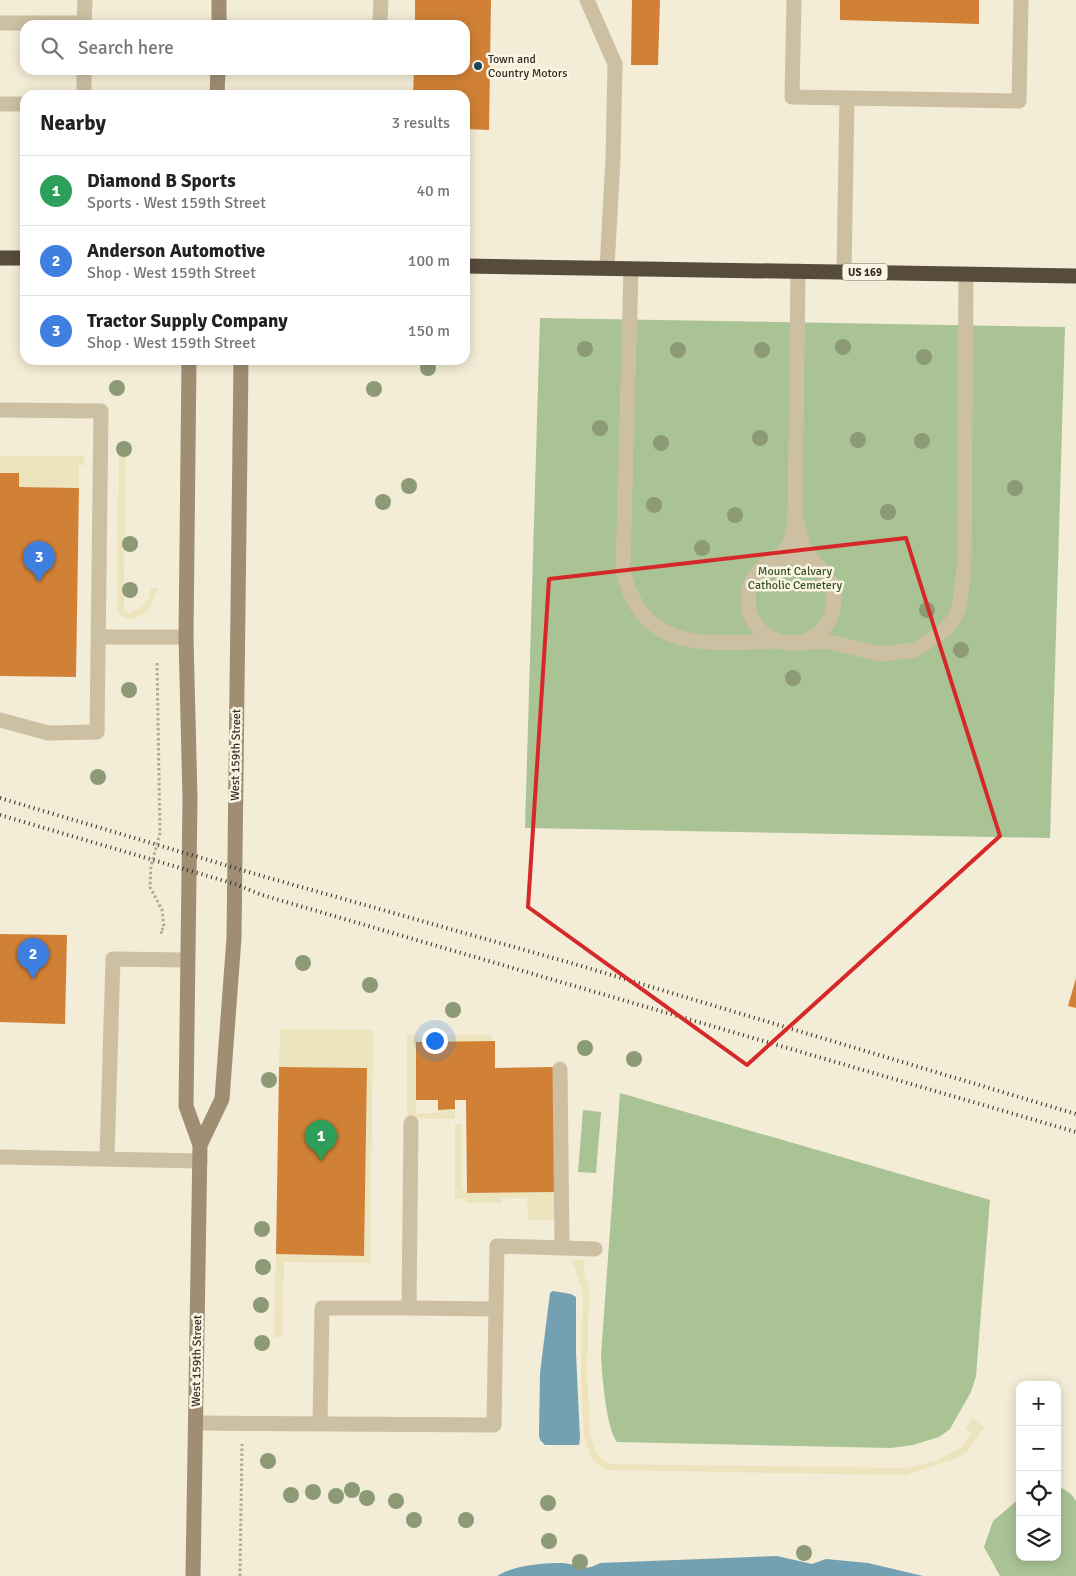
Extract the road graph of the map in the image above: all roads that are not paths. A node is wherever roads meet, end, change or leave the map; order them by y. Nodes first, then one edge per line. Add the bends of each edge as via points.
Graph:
1 (85, 0) edge
2 (219, 0) edge
3 (380, 0) edge
4 (588, 0) edge
5 (794, 0) edge
6 (1021, 0) edge
7 (84, 20) edge
8 (219, 20) edge
9 (380, 20) dead end
10 (0, 22) edge
11 (20, 22) edge
12 (84, 75) edge
13 (218, 75) edge
14 (84, 90) edge
15 (217, 90) edge
16 (847, 98) junction
17 (0, 104) edge
18 (20, 104) edge
19 (0, 258) edge
20 (20, 258) edge
21 (470, 266) edge
22 (607, 268) junction
23 (632, 268) junction
24 (798, 271) junction
25 (844, 272) junction
26 (966, 274) junction
27 (1076, 276) edge
28 (189, 365) edge
29 (241, 365) edge
30 (0, 410) edge
31 (795, 517) junction
32 (774, 561) junction
33 (818, 567) junction
34 (751, 615) junction
35 (832, 615) junction
36 (99, 637) junction
37 (186, 637) junction
38 (779, 641) junction
39 (742, 642) junction
40 (800, 643) junction
41 (846, 645) junction
42 (0, 720) edge
43 (187, 960) junction
44 (560, 1068) dead end
45 (411, 1123) dead end
46 (200, 1153) junction
47 (0, 1157) edge
48 (107, 1158) junction
49 (562, 1248) junction
50 (595, 1249) dead end
51 (409, 1308) junction
52 (496, 1309) junction
53 (196, 1423) junction
54 (320, 1423) junction
55 (193, 1576) edge

1 - 7 lane
2 - 8 main road
3 - 9 lane
4 - 22 lane via 614,64
5 - 16 lane via 792,97
6 - 16 lane via 1019,101
10 - 11 lane
12 - 14 lane
13 - 15 main road
16 - 25 lane
17 - 18 lane
19 - 20 highway
21 - 22 highway, US 169
22 - 23 highway, US 169
23 - 24 highway, US 169
23 - 39 lane via 626,583 640,612 663,631 692,641
24 - 25 highway, US 169
24 - 31 lane
25 - 26 highway, US 169
26 - 27 highway, US 169
26 - 41 lane via 964,571 959,608 944,631 915,650 881,654
28 - 37 main road, West 159th Street
29 - 46 main road, West 159th Street via 234,938 222,1099
30 - 36 lane via 101,411
31 - 32 lane via 787,550
31 - 33 lane via 804,547
32 - 33 lane via 787,557 801,558
32 - 34 lane via 754,578 749,590
33 - 35 lane via 831,584 834,599
34 - 38 lane via 759,630
34 - 39 lane via 750,626
35 - 40 lane via 814,637
35 - 41 lane via 832,629
36 - 37 lane
36 - 42 lane via 97,732 48,733
37 - 43 main road, West 159th Street via 190,798
38 - 39 lane
38 - 40 lane
40 - 41 lane via 824,641
43 - 46 main road, West 159th Street via 186,1106
43 - 48 lane via 113,960
44 - 49 lane
45 - 51 lane
46 - 48 lane
46 - 53 main road, West 159th Street
47 - 48 lane
49 - 50 lane
49 - 52 lane via 497,1246
51 - 52 lane
51 - 54 lane via 322,1308
52 - 54 lane via 494,1425
53 - 54 lane
53 - 55 main road, West 159th Street

